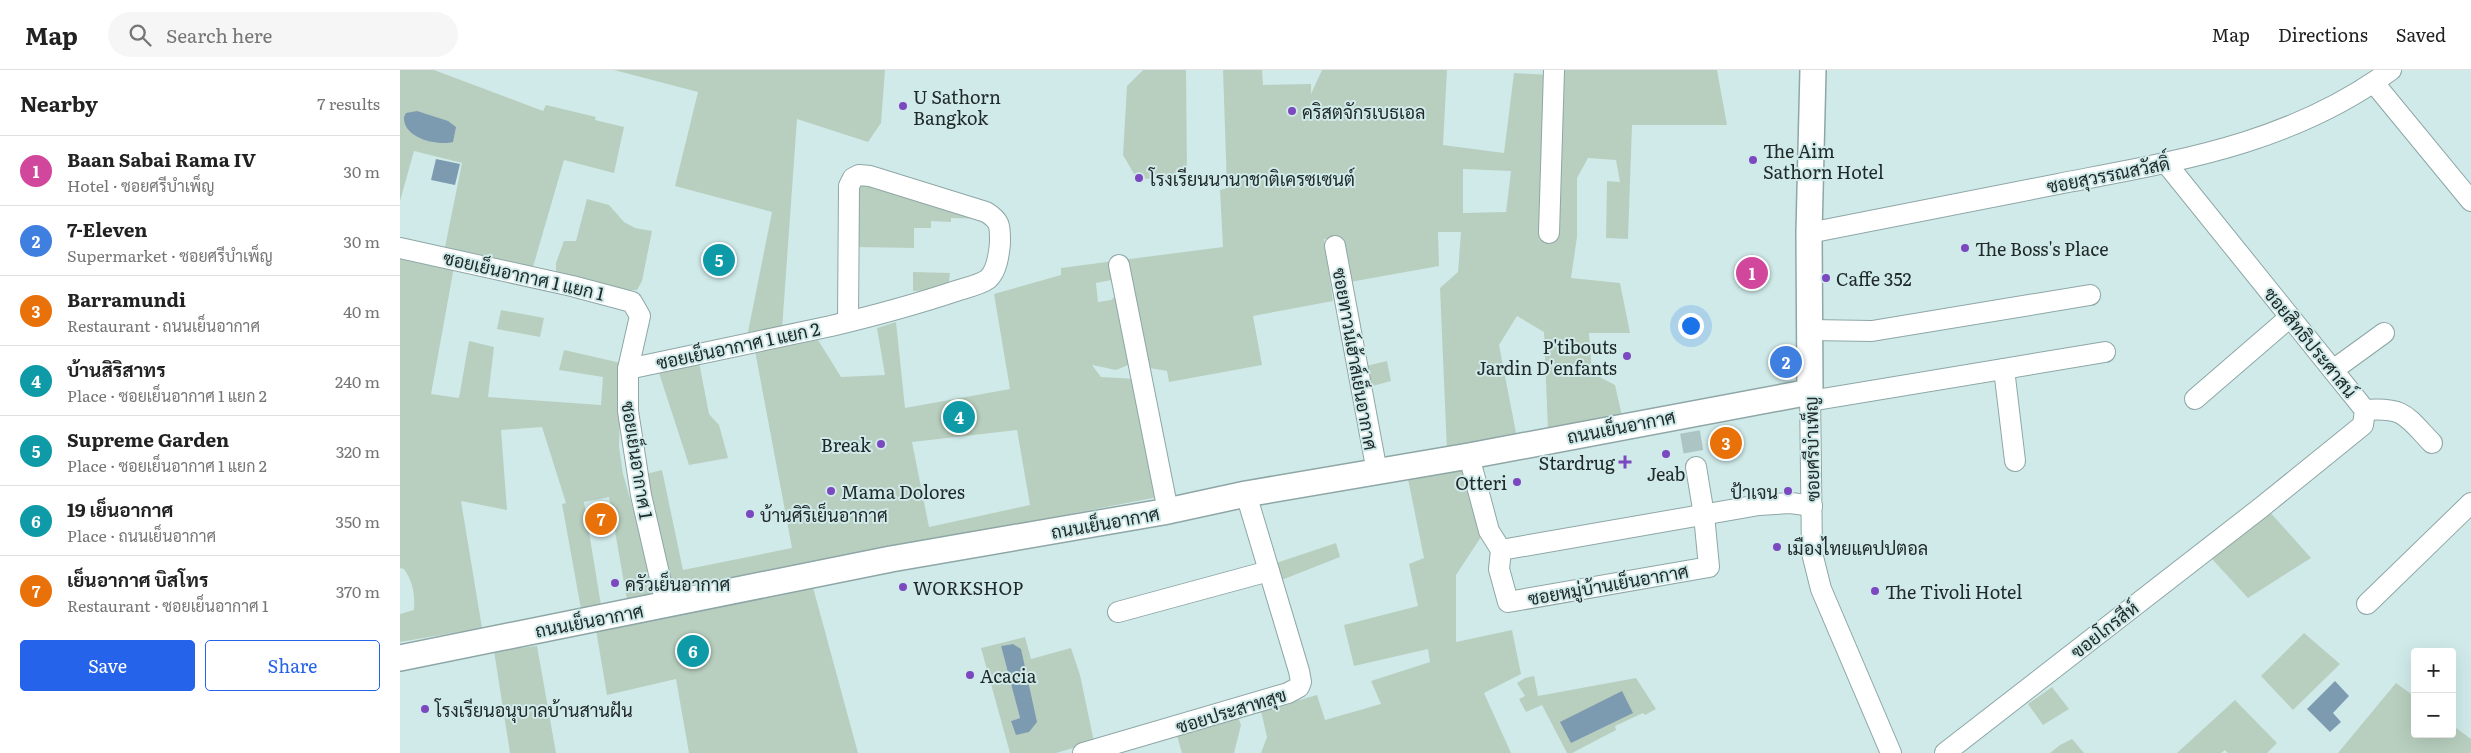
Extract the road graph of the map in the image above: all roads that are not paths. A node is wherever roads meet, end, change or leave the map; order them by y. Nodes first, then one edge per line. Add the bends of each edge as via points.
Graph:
1 (1554, 70) edge
2 (1813, 70) edge
3 (2391, 70) edge
4 (2374, 83) junction
5 (2166, 163) junction
6 (2471, 201) edge
7 (1809, 232) junction
8 (1549, 233) dead end
9 (1335, 246) dead end
10 (400, 248) edge
11 (1119, 265) dead end
12 (2090, 295) dead end
13 (640, 316) joint
14 (2290, 317) junction
15 (848, 322) junction
16 (1810, 330) junction
17 (2384, 333) dead end
18 (2105, 352) dead end
19 (628, 369) junction
20 (2004, 369) junction
21 (2333, 370) junction
22 (1810, 396) junction
23 (2194, 399) dead end
24 (2365, 410) junction
25 (2432, 443) dead end
26 (1469, 456) junction
27 (2015, 461) dead end
28 (1696, 467) tunnel mouth
29 (1377, 472) junction
30 (1246, 494) junction
31 (2471, 503) edge
32 (1812, 506) junction
33 (2263, 506) joint
34 (1168, 511) junction
35 (1704, 515) junction
36 (1501, 550) junction
37 (1269, 571) junction
38 (666, 604) junction
39 (2367, 604) dead end
40 (1118, 612) dead end
41 (400, 658) edge
42 (1083, 753) edge
43 (1890, 753) edge
44 (1945, 753) edge

1 - 8 street
2 - 7 street, ซอยศรีบำเพ็ญ
3 - 4 street, ซอยสุวรรณสวัสดิ์
4 - 5 street, ซอยสุวรรณสวัสดิ์ via 2342,103 2277,133
4 - 6 street
5 - 7 street, ซอยสุวรรณสวัสดิ์
5 - 14 street, ซอยสิทธิประศาสน์
7 - 16 street, ซอยศรีบำเพ็ญ
9 - 29 street, ซอยทาวน์เฮ้าส์เย็นอากาศ
10 - 13 street, ซอยเย็นอากาศ 1 แยก 1 via 619,297 632,302
11 - 34 street
12 - 16 street via 1872,331
13 - 19 street, ซอยเย็นอากาศ 1
14 - 21 street, ซอยสิทธิประศาสน์
14 - 23 street
15 - 15 street, ซอยเย็นอากาศ 1 แยก 2 via 905,308 987,280 1000,251 1000,225 995,217 870,176 852,178 849,186
15 - 19 street, ซอยเย็นอากาศ 1 แยก 2
16 - 22 street, ซอยศรีบำเพ็ญ
17 - 21 street
18 - 20 street
19 - 38 street, ซอยเย็นอากาศ 1 via 628,411 641,495
20 - 22 street
20 - 27 street
21 - 24 street, ซอยสิทธิประศาสน์
22 - 26 street, ถนนเย็นอากาศ via 1689,423
22 - 32 street, ซอยศรีบำเพ็ญ
24 - 25 street via 2387,408 2404,413
24 - 33 street, ซอยสิทธิประศาสน์ via 2363,425
26 - 29 street, ถนนเย็นอากาศ
26 - 36 street via 1489,531
28 - 35 street, ซอยหมู่บ้านเย็นอากาศ
29 - 30 street, ถนนเย็นอากาศ
30 - 34 street, ถนนเย็นอากาศ
30 - 37 street, ซอยประสาทสุข
31 - 39 street
32 - 35 street via 1791,503 1759,505
32 - 43 street, ซอยศรีบำเพ็ญ via 1812,553 1819,584
33 - 44 street, ฃอยโกรสีห์
34 - 38 street, ถนนเย็นอากาศ via 891,559
35 - 36 street
35 - 36 street, ซอยหมู่บ้านเย็นอากาศ via 1709,567 1508,602 1499,569
37 - 40 street
37 - 42 street, ซอยประสาทสุข via 1299,671 1299,687 1288,693
38 - 41 street, ถนนเย็นอากาศ

